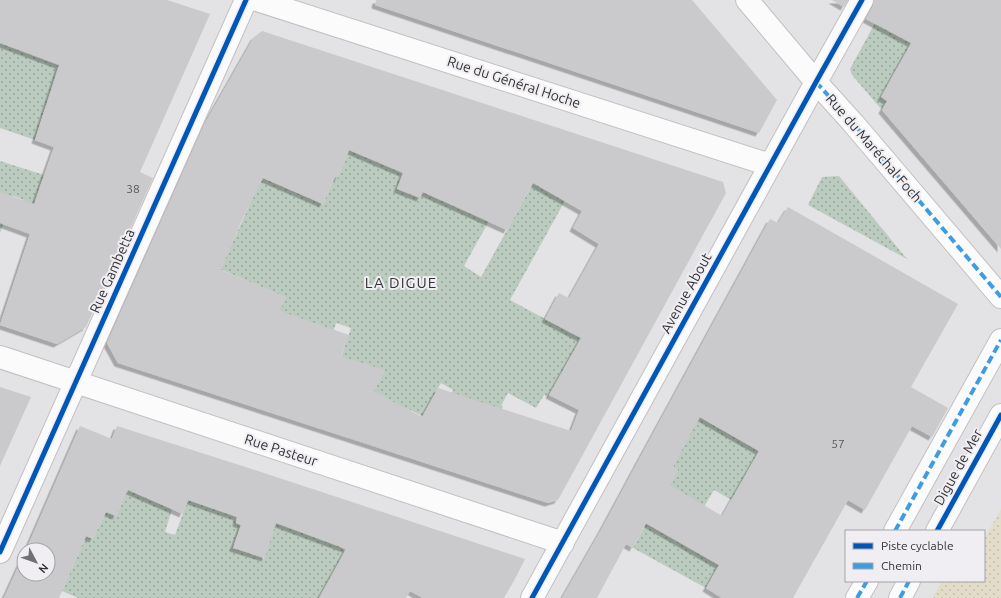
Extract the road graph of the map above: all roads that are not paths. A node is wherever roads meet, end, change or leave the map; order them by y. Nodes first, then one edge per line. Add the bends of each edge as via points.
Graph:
1 (246, 0) edge
2 (257, 0) edge
3 (747, 0) edge
4 (862, 0) edge
5 (816, 82) junction
6 (770, 165) junction
7 (1001, 297) edge
8 (1001, 340) edge
9 (0, 357) edge
10 (76, 382) junction
11 (1001, 415) edge
12 (896, 530) edge
13 (938, 530) edge
14 (563, 543) junction
15 (0, 552) edge
16 (866, 582) edge
17 (908, 582) edge
18 (532, 598) edge
19 (857, 598) edge
20 (900, 598) edge

1 - 10 street, Rue Gambetta
2 - 6 street, Rue du Général Hoche
3 - 5 street, Rue du Maréchal Foch
4 - 5 street, Avenue About
5 - 6 street, Avenue About
5 - 7 street, Rue du Maréchal Foch
6 - 14 street, Avenue About
8 - 12 street, Digue de Mer
9 - 10 street, Rue Pasteur
10 - 14 street, Rue Pasteur
10 - 15 street, Rue Gambetta
11 - 13 street, Digue de Mer
14 - 18 street, Avenue About
16 - 19 street
17 - 20 street

